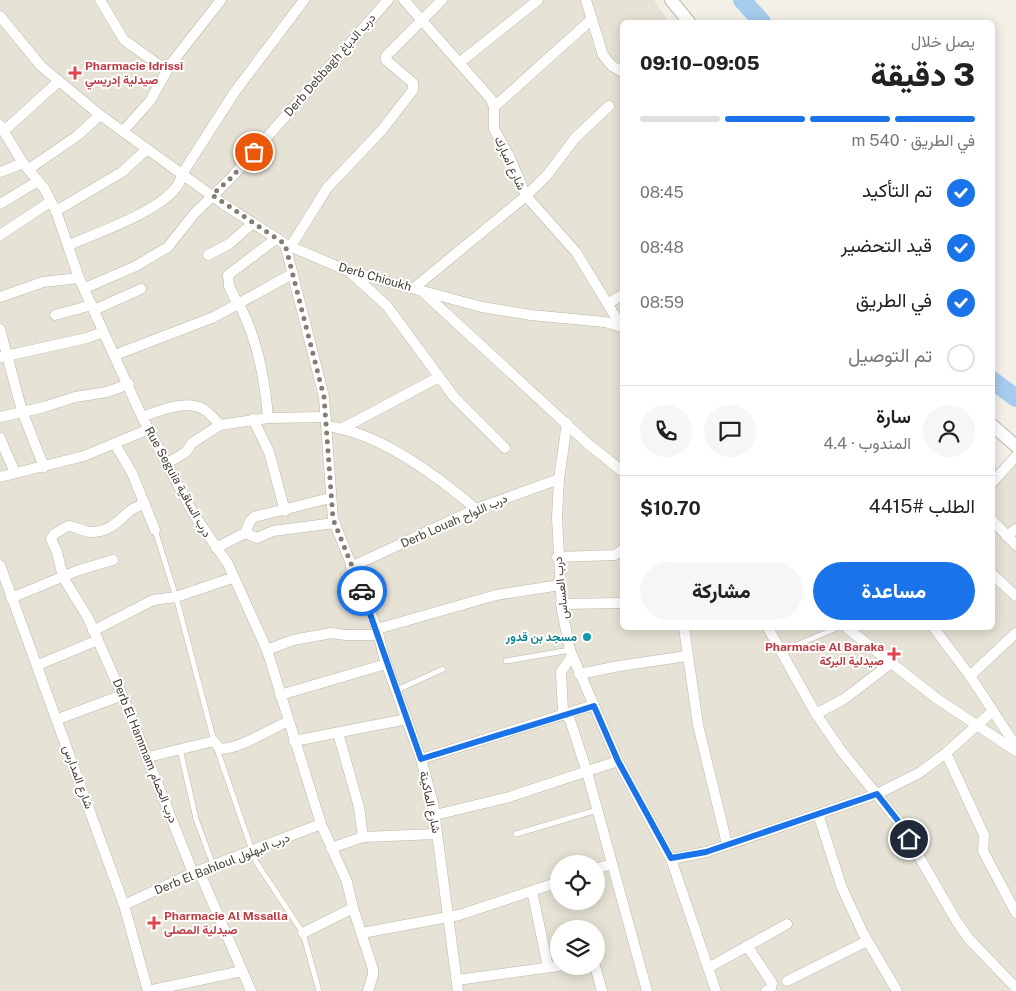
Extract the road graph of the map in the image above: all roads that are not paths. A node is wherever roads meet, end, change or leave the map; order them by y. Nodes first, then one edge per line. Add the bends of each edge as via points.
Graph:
1 (100, 0) edge
2 (221, 0) edge
3 (304, 0) edge
4 (388, 0) edge
5 (404, 0) edge
6 (442, 0) edge
7 (538, 0) edge
8 (586, 0) edge
9 (671, 0) edge
10 (0, 16) edge
11 (421, 19) junction
12 (592, 19) junction
13 (687, 20) edge
14 (459, 63) junction
15 (169, 67) junction
16 (620, 71) edge
17 (59, 82) junction
18 (608, 106) dead end
19 (494, 107) junction
20 (100, 115) junction
21 (2, 128) edge
22 (123, 131) junction
23 (147, 149) junction
24 (26, 166) junction
25 (0, 172) edge
26 (182, 174) junction
27 (38, 181) junction
28 (212, 195) junction
29 (526, 196) junction
30 (50, 202) junction
31 (0, 204) edge
32 (56, 211) junction
33 (252, 223) junction
34 (0, 235) edge
35 (284, 243) junction
36 (69, 245) junction
37 (208, 255) dead end
38 (348, 271) junction
39 (292, 274) junction
40 (79, 278) junction
41 (85, 288) junction
42 (141, 289) dead end
43 (418, 289) junction
44 (620, 296) edge
45 (0, 297) edge
46 (609, 303) junction
47 (239, 304) junction
48 (93, 307) junction
49 (55, 315) dead end
50 (620, 323) edge
51 (620, 326) edge
52 (0, 329) edge
53 (103, 332) junction
54 (115, 355) junction
55 (3, 356) edge
56 (439, 377) junction
57 (129, 384) junction
58 (22, 411) junction
59 (0, 417) edge
60 (142, 417) junction
61 (268, 418) junction
62 (253, 419) junction
63 (326, 421) junction
64 (567, 423) junction
65 (220, 425) junction
66 (343, 428) junction
67 (995, 428) edge
68 (149, 430) junction
69 (0, 438) edge
70 (115, 444) junction
71 (1016, 446) edge
72 (505, 448) dead end
73 (1016, 456) edge
74 (168, 462) junction
75 (44, 466) junction
76 (620, 470) edge
77 (15, 473) junction
78 (0, 477) edge
79 (559, 479) junction
80 (995, 480) edge
81 (330, 498) junction
82 (145, 504) junction
83 (476, 509) junction
84 (284, 511) junction
85 (335, 523) junction
86 (995, 523) edge
87 (1016, 529) edge
88 (155, 530) joint
89 (246, 533) junction
90 (1006, 536) junction
91 (1016, 545) edge
92 (216, 548) junction
93 (620, 551) edge
94 (557, 557) junction
95 (113, 560) dead end
96 (0, 565) edge
97 (351, 567) junction
98 (63, 577) junction
99 (995, 577) edge
100 (232, 578) junction
101 (560, 584) junction
102 (1016, 596) edge
103 (176, 597) junction
104 (11, 598) junction
105 (620, 603) edge
106 (561, 604) junction
107 (93, 630) junction
108 (684, 630) edge
109 (769, 630) edge
110 (832, 630) edge
111 (848, 630) edge
112 (936, 630) edge
113 (377, 632) junction
114 (1016, 633) edge
115 (98, 640) junction
116 (266, 650) junction
117 (782, 651) junction
118 (571, 653) junction
119 (687, 656) junction
120 (506, 661) dead end
121 (386, 664) junction
122 (890, 664) junction
123 (38, 665) junction
124 (443, 669) dead end
125 (579, 674) junction
126 (970, 676) junction
127 (397, 690) junction
128 (280, 695) junction
129 (122, 698) junction
130 (594, 706) junction
131 (993, 711) junction
132 (816, 714) junction
133 (566, 716) junction
134 (58, 719) junction
135 (407, 719) junction
136 (287, 722) junction
137 (976, 727) junction
138 (338, 733) junction
139 (214, 741) junction
140 (294, 741) junction
141 (1016, 746) edge
142 (180, 748) junction
143 (1016, 751) edge
144 (946, 753) junction
145 (148, 757) junction
146 (421, 759) junction
147 (618, 761) junction
148 (587, 772) junction
149 (877, 794) junction
150 (598, 810) junction
151 (818, 814) junction
152 (435, 815) junction
153 (320, 824) junction
154 (437, 834) junction
155 (516, 834) dead end
156 (363, 837) junction
157 (727, 844) junction
158 (331, 848) junction
159 (252, 852) junction
160 (671, 858) junction
161 (611, 864) junction
162 (213, 866) junction
163 (605, 866) edge
164 (196, 872) junction
165 (550, 885) edge
166 (532, 891) junction
167 (124, 905) junction
168 (353, 908) junction
169 (1016, 913) edge
170 (448, 918) junction
171 (787, 924) dead end
172 (303, 932) junction
173 (362, 933) junction
174 (867, 941) junction
175 (747, 946) junction
176 (548, 967) joint
177 (708, 968) junction
178 (242, 971) junction
179 (598, 975) edge
180 (457, 980) junction
181 (787, 982) dead end
182 (1016, 987) edge
183 (148, 991) edge
184 (251, 991) edge
185 (319, 991) edge
186 (368, 991) edge
187 (458, 991) edge
188 (602, 991) edge
189 (647, 991) edge
190 (716, 991) edge
191 (766, 991) edge
192 (897, 991) edge
193 (1011, 991) edge

1 - 15 street via 124,40 159,65
2 - 15 street
3 - 26 street via 234,93
4 - 28 street, Derb Debbagh درب الدباغ via 231,178
5 - 11 street
6 - 11 street
7 - 14 street
8 - 12 street
9 - 13 street
10 - 17 street, Derb Chioukh via 20,43
11 - 14 street
11 - 35 street via 385,58 413,83 412,90 382,130 327,188
12 - 16 street via 603,55 610,65
12 - 19 street
14 - 19 street via 491,99
15 - 22 street via 150,101
17 - 20 street, Derb Chioukh
17 - 21 street
18 - 29 street via 575,138 548,174
19 - 29 street, شارع امبارك via 494,129
20 - 22 street, Derb Chioukh
20 - 24 street via 77,136
21 - 24 street, Rue Seguia درب الساقية
22 - 23 street, Derb Chioukh
23 - 26 street, Derb Chioukh
23 - 32 street via 122,172
24 - 25 street
24 - 27 street, Rue Seguia درب الساقية
26 - 28 street, Derb Chioukh
26 - 36 street via 179,186 153,206
27 - 30 street, Rue Seguia درب الساقية
27 - 31 street
28 - 33 street, Derb Chioukh
28 - 41 street, Derb Debbagh درب الدباغ via 168,247 136,266
29 - 43 street
29 - 46 street, شارع امبارك via 576,252
30 - 32 street, Rue Seguia درب الساقية
30 - 34 street
32 - 36 street, Rue Seguia درب الساقية
33 - 35 street, Derb Chioukh
33 - 37 street via 229,244
35 - 38 street, Derb Chioukh
35 - 39 street, شارع الماكينة
35 - 47 street via 228,275 229,286
36 - 40 street, Rue Seguia درب الساقية
38 - 43 street, Derb Chioukh
38 - 56 street via 387,306
39 - 47 street
39 - 63 street, شارع الماكينة via 320,377
40 - 41 street, Rue Seguia درب الساقية
40 - 45 street via 43,282
41 - 48 street, Rue Seguia درب الساقية
42 - 48 street
43 - 51 street, Derb Chioukh via 498,311
43 - 64 street
44 - 46 street
46 - 50 street, شارع امبارك
47 - 54 street via 181,331
47 - 61 street via 260,367
48 - 49 street
48 - 53 street, Rue Seguia درب الساقية
52 - 55 street
53 - 54 street, Rue Seguia درب الساقية
53 - 55 street
54 - 57 street, Rue Seguia درب الساقية
55 - 58 street
56 - 66 street
56 - 72 street
57 - 58 street
57 - 60 street, Rue Seguia درب الساقية
58 - 59 street
58 - 75 street
60 - 65 street via 175,407 199,407
60 - 68 street, Rue Seguia درب الساقية
61 - 62 street
61 - 63 street
62 - 65 street
62 - 84 street via 269,452
63 - 66 street
63 - 81 street, شارع الماكينة
64 - 76 street
64 - 79 street, درب العساس
65 - 74 street
66 - 83 street via 361,433 407,459
67 - 71 street
68 - 70 street
68 - 74 street, Rue Seguia درب الساقية
69 - 77 street
70 - 75 street
70 - 82 street
73 - 80 street
74 - 92 street, Rue Seguia درب الساقية via 193,512
75 - 77 street
77 - 78 street
79 - 83 street, Derb Louah درب اللواح
79 - 94 street, درب العساس
81 - 84 street
81 - 85 street, شارع الماكينة
82 - 88 street
82 - 98 street, Derb El Hammam درب الحمام via 137,506 110,529 90,532 68,526 54,534 51,539
83 - 97 street, Derb Louah درب اللواح
84 - 89 street via 254,517
85 - 89 street via 272,531 257,538
85 - 97 street, شارع الماكينة
86 - 90 street
87 - 90 street
88 - 103 lane
89 - 92 street
90 - 91 street
92 - 100 street, Rue Seguia درب الساقية via 228,564
93 - 94 street via 615,555
94 - 101 street, درب العساس
95 - 98 street
96 - 104 street, شارع المدارس
97 - 113 street, شارع الماكينة
98 - 104 street
98 - 107 street, Derb El Hammam درب الحمام
99 - 102 street
100 - 103 street
100 - 116 street, Rue Seguia درب الساقية
101 - 106 street, درب العساس
101 - 113 street via 496,595
103 - 107 street via 153,600
103 - 139 lane
104 - 123 street, شارع المدارس
105 - 106 street
106 - 118 street, درب العساس
107 - 115 street, Derb El Hammam درب الحمام
108 - 119 street
109 - 117 street
110 - 117 lane
111 - 122 street
112 - 126 street
113 - 116 street via 345,636 331,633 293,640
113 - 121 street, شارع الماكينة
114 - 126 street
115 - 123 street
115 - 129 street, Derb El Hammam درب الحمام
116 - 128 street, Rue Seguia درب الساقية
117 - 132 street via 798,686
118 - 120 lane
118 - 125 street, درب العساس
118 - 133 street via 561,672 562,707
119 - 125 street
119 - 157 street via 701,742
121 - 127 street, شارع الماكينة
121 - 128 street
122 - 132 street via 844,699
122 - 137 street
123 - 134 street, شارع المدارس
124 - 127 lane
125 - 130 street, درب العساس
126 - 131 street
127 - 135 street, شارع الماكينة
128 - 136 street, Rue Seguia درب الساقية
129 - 134 street via 120,696
129 - 145 street, Derb El Hammam درب الحمام
130 - 133 street
130 - 147 street, درب العساس
131 - 137 street
131 - 141 street
132 - 149 street
133 - 146 street
133 - 148 street via 573,727
134 - 167 street, شارع المدارس
135 - 138 street
135 - 146 street, شارع الماكينة
136 - 139 street via 238,745 220,749
136 - 140 street, Rue Seguia درب الساقية
137 - 143 street
137 - 144 street
138 - 140 street
138 - 156 street via 359,807
139 - 142 street
139 - 159 lane
140 - 153 street, Rue Seguia درب الساقية
142 - 145 street
142 - 162 lane via 194,811
144 - 149 street via 919,773
144 - 169 street via 984,835 982,851
145 - 164 street, Derb El Hammam درب الحمام
146 - 152 street, شارع الماكينة
147 - 148 street
147 - 160 street, درب العساس
148 - 150 street
148 - 152 street via 509,797
149 - 151 street
149 - 182 street via 899,822 969,939
150 - 155 lane
150 - 161 street
151 - 157 street
151 - 174 street via 842,888
152 - 154 street, شارع الماكينة
153 - 158 street, Rue Seguia درب الساقية
153 - 159 street, Derb El Bahloul درب البهلول
154 - 156 street
154 - 170 street, شارع الماكينة
156 - 158 street
157 - 160 street via 699,854
158 - 168 street, Rue Seguia درب الساقية via 347,882
159 - 162 street, Derb El Bahloul درب البهلول
159 - 172 lane via 264,877
160 - 177 street, درب العساس
161 - 163 street
161 - 189 street
162 - 164 street, Derb El Bahloul درب البهلول
164 - 167 street, Derb El Bahloul درب البهلول
164 - 178 street, Derb El Hammam درب الحمام
165 - 166 street
166 - 170 street
166 - 176 street
167 - 183 street, شارع المدارس
168 - 172 street
168 - 173 street, Rue Seguia درب الساقية
170 - 173 street
170 - 180 street, شارع الماكينة
171 - 175 street
172 - 185 lane
173 - 186 street, Rue Seguia درب الساقية via 374,975
174 - 181 street
174 - 192 street
175 - 177 street
175 - 191 street via 772,983
176 - 180 street
177 - 190 street, درب العساس
178 - 183 street
178 - 184 street, Derb El Hammam درب الحمام
179 - 188 street
180 - 187 street, شارع الماكينة
182 - 193 street

